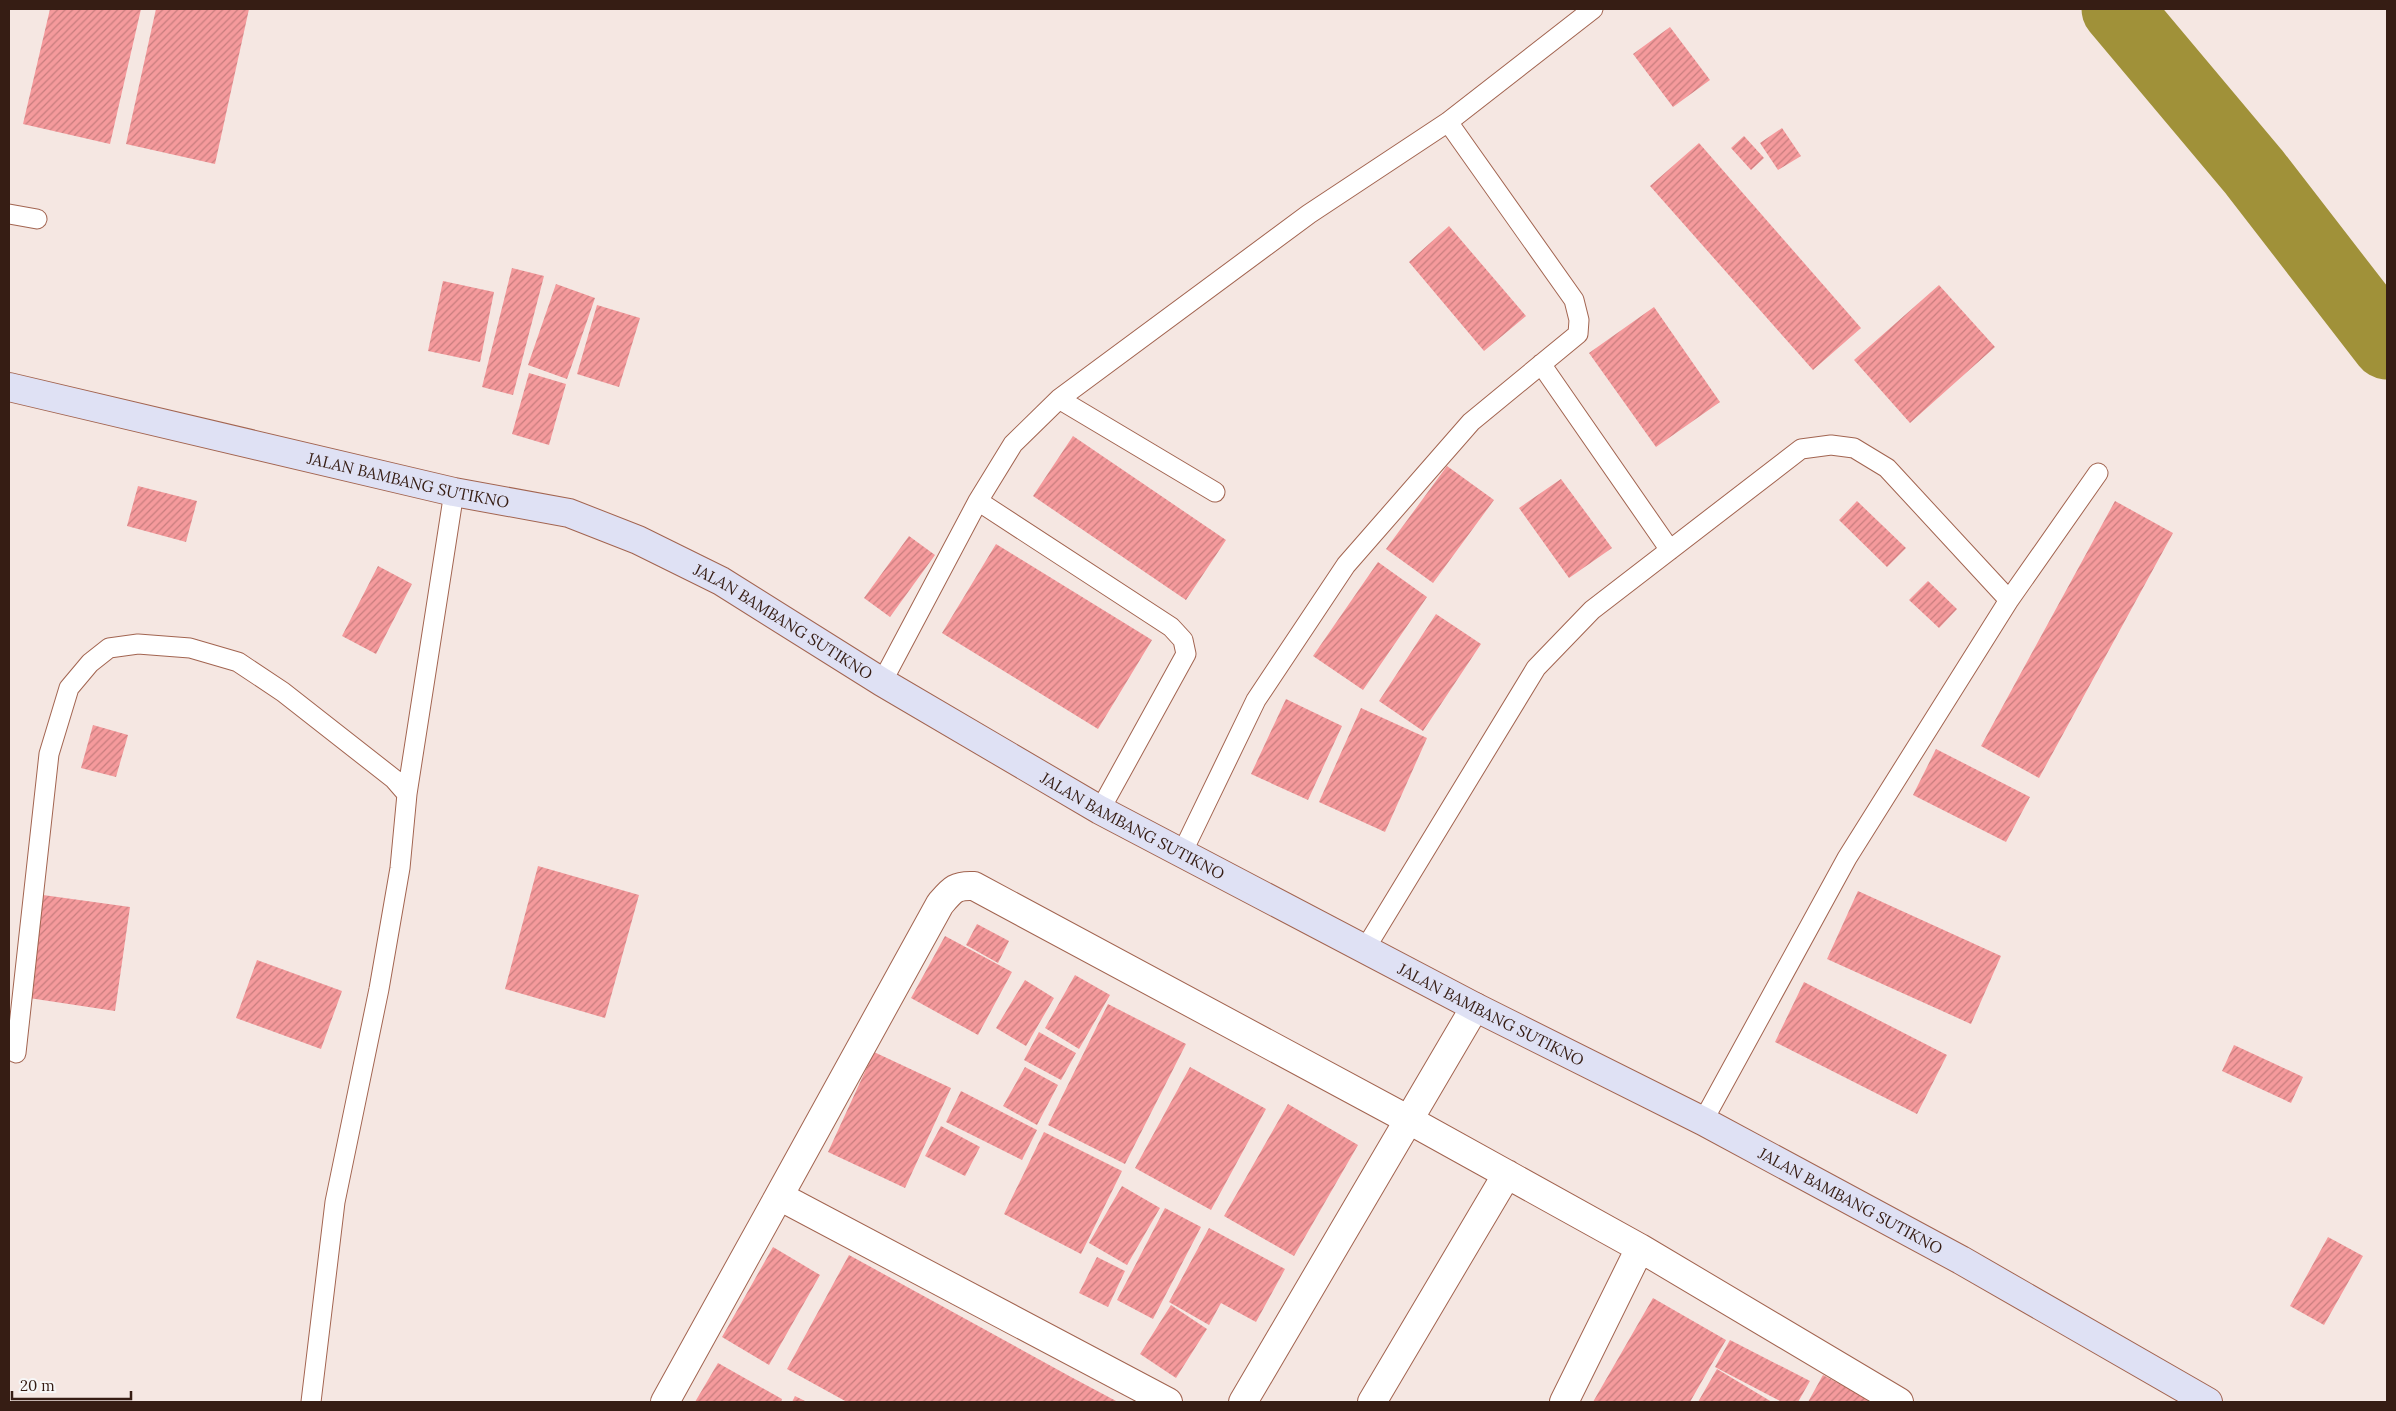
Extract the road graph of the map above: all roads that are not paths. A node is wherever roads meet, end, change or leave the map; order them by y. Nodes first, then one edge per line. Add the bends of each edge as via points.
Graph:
1 (1593, 9) edge
2 (1448, 122) junction
3 (9, 214) edge
4 (37, 219) dead end
5 (1541, 364) junction
6 (9, 387) edge
7 (1059, 399) junction
8 (2098, 473) dead end
9 (454, 492) junction
10 (1215, 492) dead end
11 (978, 501) junction
12 (1670, 550) junction
13 (2009, 600) junction
14 (882, 682) junction
15 (406, 794) junction
16 (1100, 810) junction
17 (1182, 853) junction
18 (1365, 949) junction
19 (1475, 1007) junction
20 (16, 1054) dead end
21 (1409, 1120) junction
22 (1703, 1121) junction
23 (1507, 1174) junction
24 (779, 1196) junction
25 (1640, 1248) junction
26 (311, 1402) edge
27 (665, 1402) edge
28 (1168, 1402) edge
29 (1243, 1402) edge
30 (1372, 1402) edge
31 (1564, 1402) edge
32 (1899, 1402) edge
33 (2208, 1402) edge

1 - 2 lane
2 - 5 lane via 1574,300 1579,320 1578,334
2 - 7 lane via 1308,214
3 - 4 lane
5 - 12 lane
5 - 17 lane via 1471,422 1346,565 1256,700
6 - 9 street, JALAN BAMBANG SUTIKNO
7 - 10 lane
7 - 11 lane via 1013,444
8 - 13 lane
9 - 14 street, JALAN BAMBANG SUTIKNO via 569,513 638,540 721,581
9 - 15 lane
11 - 14 lane
11 - 16 lane via 1171,627 1183,640 1186,654
12 - 13 lane via 1801,450 1831,445 1854,448 1887,468
12 - 18 lane via 1592,610 1536,668
13 - 22 lane via 1847,858
14 - 16 street, JALAN BAMBANG SUTIKNO
15 - 20 lane via 394,779 283,692 238,662 190,648 138,644 109,648 90,663 69,688 49,754
15 - 26 lane via 400,868 379,989 335,1202
16 - 17 street, JALAN BAMBANG SUTIKNO
17 - 18 street, JALAN BAMBANG SUTIKNO
18 - 19 street, JALAN BAMBANG SUTIKNO
19 - 21 street
19 - 22 street, JALAN BAMBANG SUTIKNO
21 - 23 street
21 - 24 street via 974,886 962,886 954,888 940,904
21 - 29 street
22 - 33 street, JALAN BAMBANG SUTIKNO via 1961,1260
23 - 25 street
23 - 30 street
24 - 27 street
24 - 28 street
25 - 31 street
25 - 32 street

